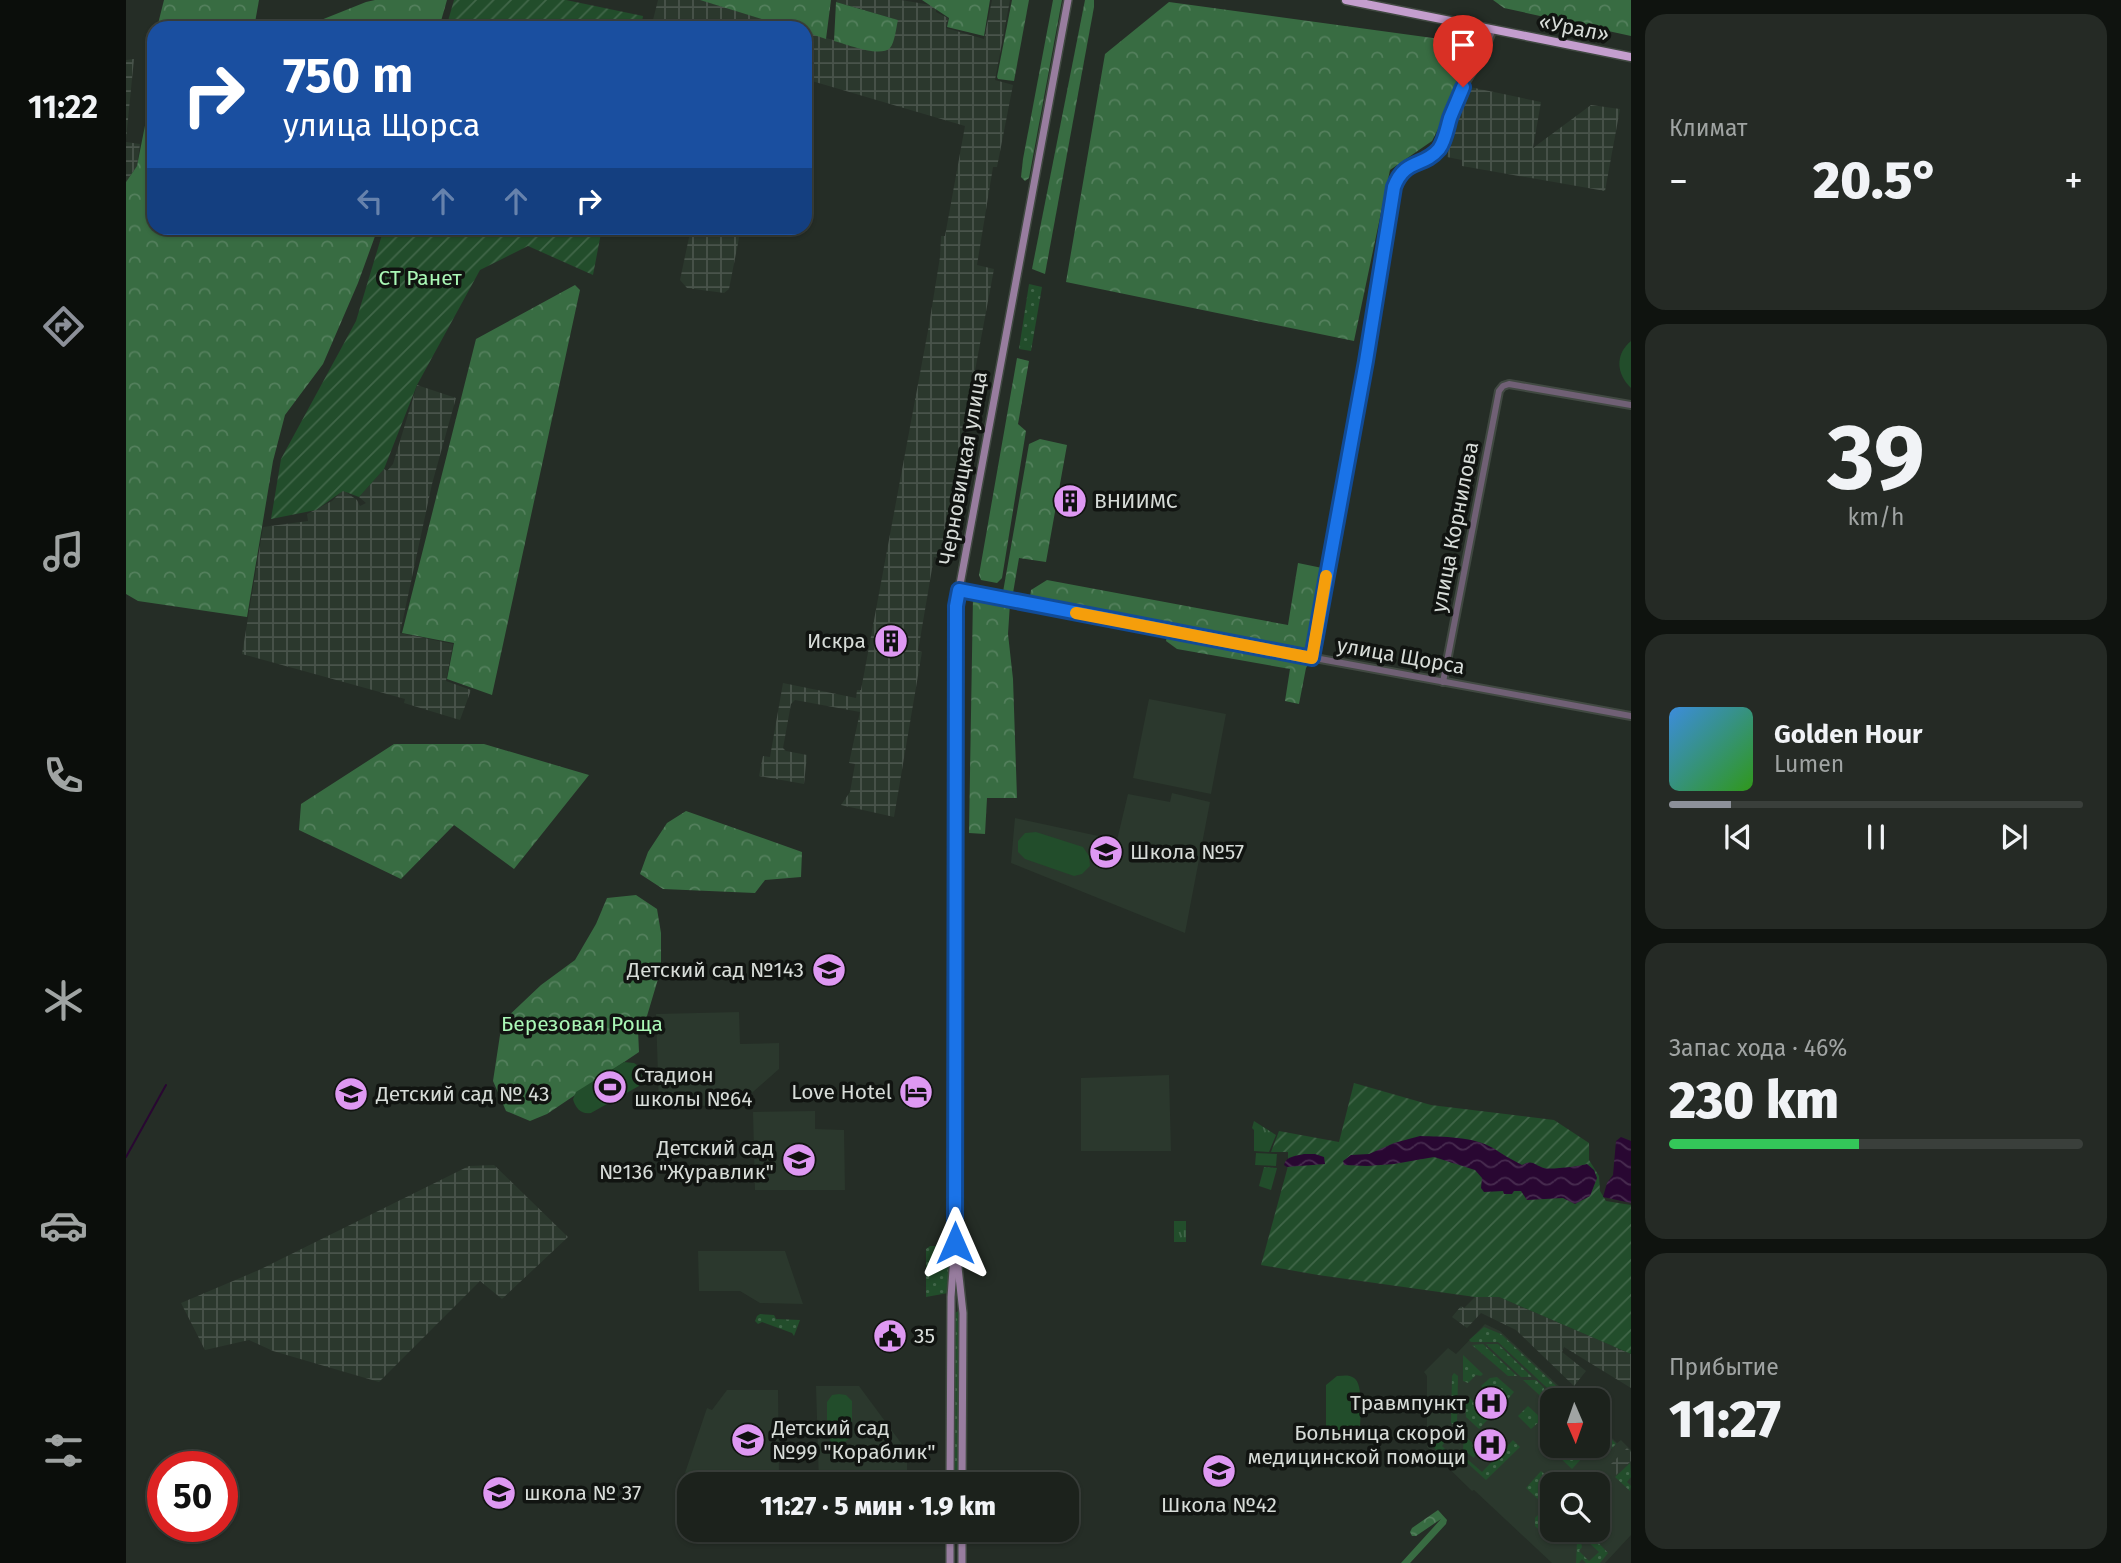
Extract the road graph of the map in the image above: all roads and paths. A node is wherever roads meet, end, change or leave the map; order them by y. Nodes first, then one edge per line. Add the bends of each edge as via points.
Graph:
1 (1068, 0) edge
2 (1346, 0) edge
3 (1493, 29) junction
4 (1631, 57) edge
5 (1631, 405) edge
6 (959, 590) junction
7 (1312, 658) junction
8 (1443, 682) junction
9 (1631, 716) edge
10 (955, 1243) junction
11 (950, 1472) edge
12 (962, 1472) edge
13 (950, 1542) edge
14 (962, 1542) edge
15 (950, 1563) edge
16 (962, 1563) edge

1 - 6 main road, Черновицкая улица
2 - 3 highway, «Урал»
3 - 4 highway, «Урал»
3 - 7 street via 1451,114 1441,147 1399,174 1394,187
5 - 8 street, улица Корнилова via 1509,384 1499,391
6 - 7 street, улица Щорса
6 - 10 main road, Черновицкая улица
7 - 8 street, улица Щорса
8 - 9 street, улица Щорса
10 - 11 main road, Черновицкая улица
10 - 12 main road, Черновицкая улица via 964,1313
13 - 15 main road
14 - 16 main road

